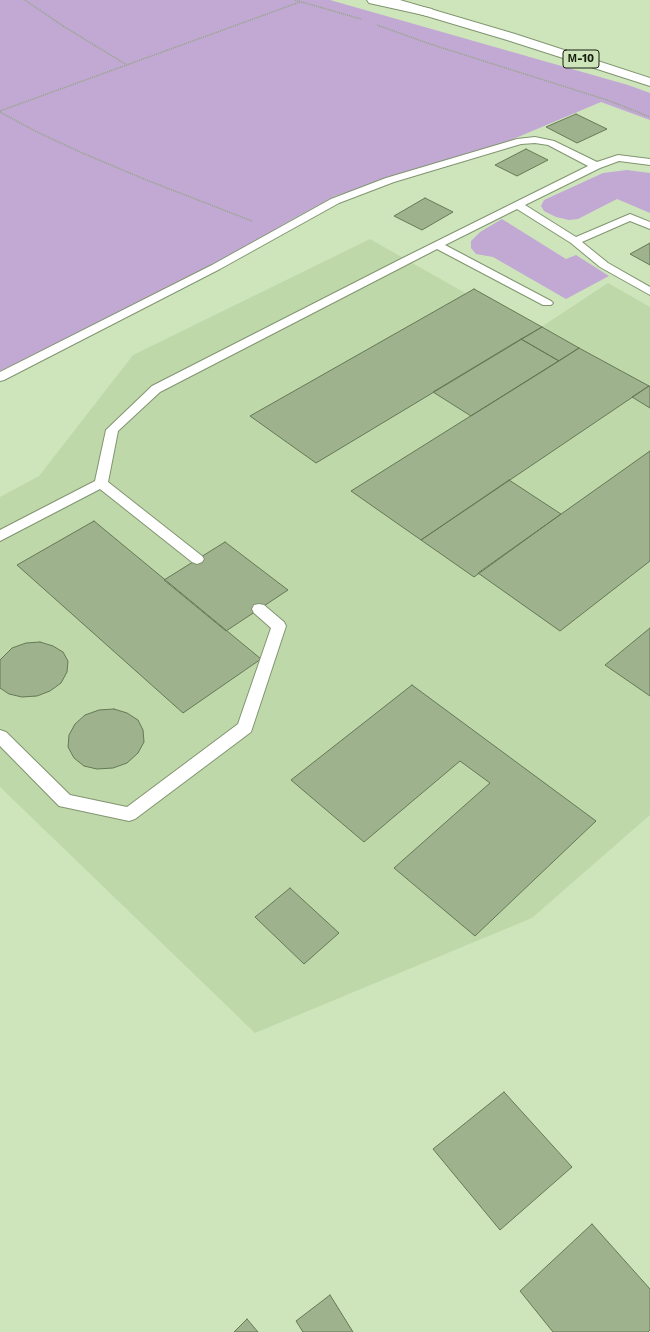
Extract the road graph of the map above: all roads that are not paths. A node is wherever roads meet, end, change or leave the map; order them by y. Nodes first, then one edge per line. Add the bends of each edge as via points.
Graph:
1 (373, 0) edge
2 (386, 0) edge
3 (391, 0) edge
4 (428, 12) junction
5 (650, 82) edge
6 (650, 162) edge
7 (596, 166) junction
8 (517, 205) junction
9 (650, 226) edge
10 (575, 241) junction
11 (437, 245) junction
12 (650, 292) edge
13 (547, 303) dead end
14 (0, 377) edge
15 (101, 482) junction
16 (0, 536) edge
17 (197, 559) dead end
18 (259, 609) dead end
19 (0, 736) edge

1 - 4 main road
2 - 4 main road, М-10
3 - 4 main road, М-10
4 - 5 main road, М-10
6 - 7 lane via 618,158
7 - 8 lane
7 - 14 lane via 551,143 520,141 390,180 335,201 216,267
8 - 10 lane
8 - 11 lane
9 - 10 lane via 630,217
10 - 12 lane via 604,265
11 - 13 lane
11 - 15 lane via 156,389 112,430
15 - 16 lane
15 - 17 lane
18 - 19 lane via 279,626 245,728 129,814 65,801

